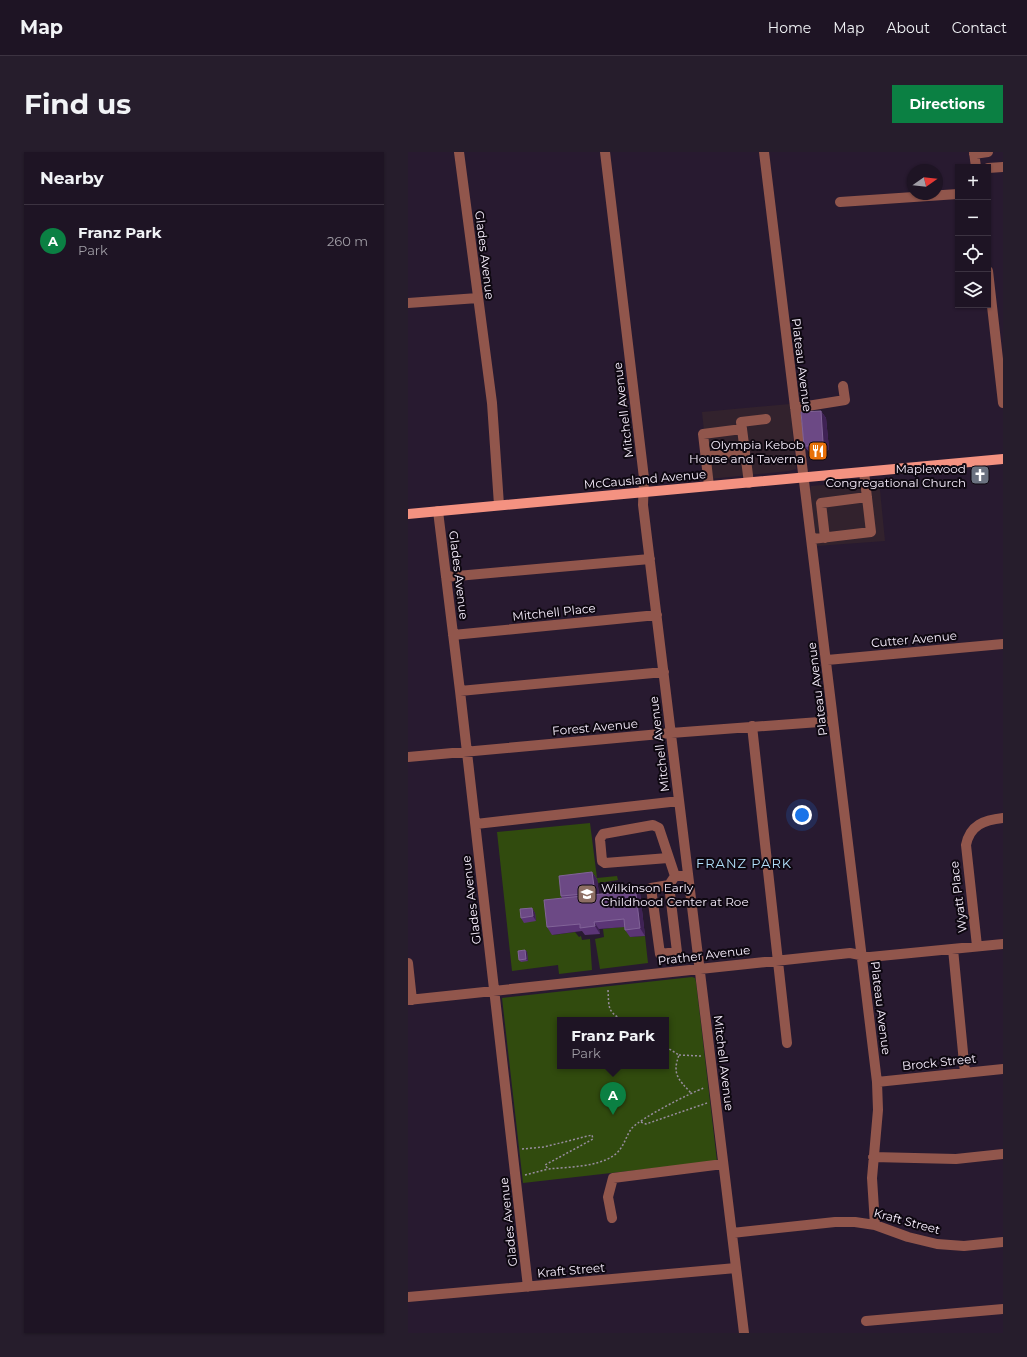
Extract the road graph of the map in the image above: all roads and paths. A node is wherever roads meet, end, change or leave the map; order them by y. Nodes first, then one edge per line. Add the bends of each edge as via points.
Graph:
1 (459, 152) edge
2 (605, 152) edge
3 (764, 152) edge
4 (988, 152) edge
5 (974, 153) edge
6 (976, 164) edge
7 (1003, 167) edge
8 (991, 168) edge
9 (955, 194) edge
10 (840, 202) dead end
11 (988, 272) edge
12 (478, 298) junction
13 (408, 303) edge
14 (843, 386) dead end
15 (1003, 403) edge
16 (795, 408) junction
17 (766, 419) dead end
18 (742, 429) junction
19 (745, 451) junction
20 (705, 457) junction
21 (1003, 458) edge
22 (864, 472) junction
23 (804, 478) junction
24 (749, 483) junction
25 (709, 486) junction
26 (644, 492) junction
27 (867, 497) junction
28 (499, 505) junction
29 (438, 511) junction
30 (408, 514) edge
31 (826, 538) junction
32 (812, 539) junction
33 (650, 559) junction
34 (446, 578) junction
35 (657, 615) junction
36 (453, 635) junction
37 (1003, 644) edge
38 (826, 660) junction
39 (664, 672) junction
40 (460, 691) junction
41 (833, 721) junction
42 (752, 726) junction
43 (670, 733) junction
44 (467, 752) junction
45 (408, 757) edge
46 (679, 801) junction
47 (1003, 818) edge
48 (476, 824) junction
49 (668, 858) junction
50 (675, 876) junction
51 (688, 876) junction
52 (669, 885) junction
53 (1003, 944) edge
54 (977, 946) junction
55 (953, 949) junction
56 (861, 955) junction
57 (779, 960) junction
58 (408, 963) edge
59 (699, 969) junction
60 (608, 990) dead end
61 (495, 992) junction
62 (410, 1000) edge
63 (617, 1017) edge
64 (787, 1043) dead end
65 (669, 1049) edge
66 (679, 1055) junction
67 (702, 1056) dead end
68 (1003, 1069) edge
69 (965, 1073) junction
70 (877, 1082) junction
71 (706, 1087) dead end
72 (691, 1093) junction
73 (708, 1102) dead end
74 (641, 1122) junction
75 (521, 1149) dead end
76 (1003, 1154) edge
77 (873, 1157) junction
78 (723, 1164) junction
79 (548, 1169) junction
80 (524, 1176) dead end
81 (612, 1218) dead end
82 (875, 1224) junction
83 (732, 1233) junction
84 (1003, 1242) edge
85 (736, 1268) junction
86 (528, 1287) junction
87 (408, 1297) edge
88 (1003, 1309) edge
89 (866, 1321) dead end
90 (744, 1333) edge

1 - 12 street, Glades Avenue
2 - 26 street, Mitchell Avenue
3 - 16 street, Plateau Avenue
4 - 5 street
5 - 6 street
7 - 8 street
9 - 10 street
11 - 15 street
12 - 13 street
12 - 28 street, Glades Avenue via 492,403
14 - 16 street via 845,400
16 - 23 street, Plateau Avenue
17 - 18 street via 741,422
18 - 19 street
18 - 20 street via 703,434
19 - 20 street
19 - 24 street
20 - 25 street
21 - 22 main road, McCausland Avenue
22 - 23 main road, McCausland Avenue
22 - 27 street
23 - 24 main road, McCausland Avenue
23 - 32 street, Plateau Avenue
24 - 25 main road, McCausland Avenue
25 - 26 main road, McCausland Avenue
26 - 28 main road, McCausland Avenue
26 - 33 street, Mitchell Avenue via 643,505
27 - 31 street via 871,532
27 - 31 street via 821,503
28 - 29 main road, McCausland Avenue
29 - 30 main road, McCausland Avenue
29 - 34 street, Glades Avenue
31 - 32 street
32 - 38 street, Plateau Avenue
33 - 34 street
33 - 35 street, Mitchell Avenue
34 - 36 street, Glades Avenue
35 - 36 street, Mitchell Place
35 - 39 street, Mitchell Avenue
36 - 40 street, Glades Avenue
37 - 38 street, Cutter Avenue
38 - 41 street, Plateau Avenue
39 - 40 street
39 - 43 street, Mitchell Avenue
40 - 44 street, Glades Avenue
41 - 42 street, Forest Avenue
41 - 56 street, Plateau Avenue
42 - 43 street, Forest Avenue
42 - 57 street
43 - 44 street, Forest Avenue
43 - 46 street, Mitchell Avenue
44 - 45 street, Forest Avenue
44 - 48 street, Glades Avenue
46 - 48 street
46 - 51 street, Mitchell Avenue
47 - 54 street, Wyatt Place via 979,824 968,837 966,845
48 - 61 street, Glades Avenue
49 - 49 street via 659,828 654,825 603,834 600,839 602,861 606,863
49 - 50 street
50 - 51 street
50 - 52 street
51 - 59 street, Mitchell Avenue
52 - 52 street via 651,888 660,954 677,952
53 - 54 street, Prather Avenue
54 - 55 street, Prather Avenue
55 - 56 street, Prather Avenue via 870,957
55 - 69 street
56 - 57 street, Prather Avenue via 850,953
56 - 70 street, Plateau Avenue
57 - 59 street, Prather Avenue
57 - 64 street
58 - 62 street
59 - 61 street, Prather Avenue
59 - 78 street, Mitchell Avenue
60 - 63 path via 609,1009
61 - 62 street, Prather Avenue
61 - 86 street, Glades Avenue
65 - 66 path
66 - 67 path
66 - 72 path via 676,1067 678,1079
68 - 69 street, Brock Street
69 - 70 street, Brock Street
70 - 77 street, Plateau Avenue via 878,1110
71 - 72 path
72 - 74 path
73 - 74 path via 646,1124
74 - 79 path via 632,1128 624,1146 614,1155 600,1162
75 - 79 path via 544,1147 592,1135 593,1138 545,1165
76 - 77 street via 956,1158
77 - 82 street, Plateau Avenue
78 - 81 street via 613,1178 608,1197
78 - 83 street, Mitchell Avenue
79 - 80 path
82 - 83 street, Kraft Street via 835,1222
82 - 84 street, Kraft Street via 908,1237 937,1244 964,1246
83 - 85 street, Mitchell Avenue
85 - 86 street, Kraft Street
85 - 90 street, Mitchell Avenue
86 - 87 street, Kraft Street
88 - 89 street

